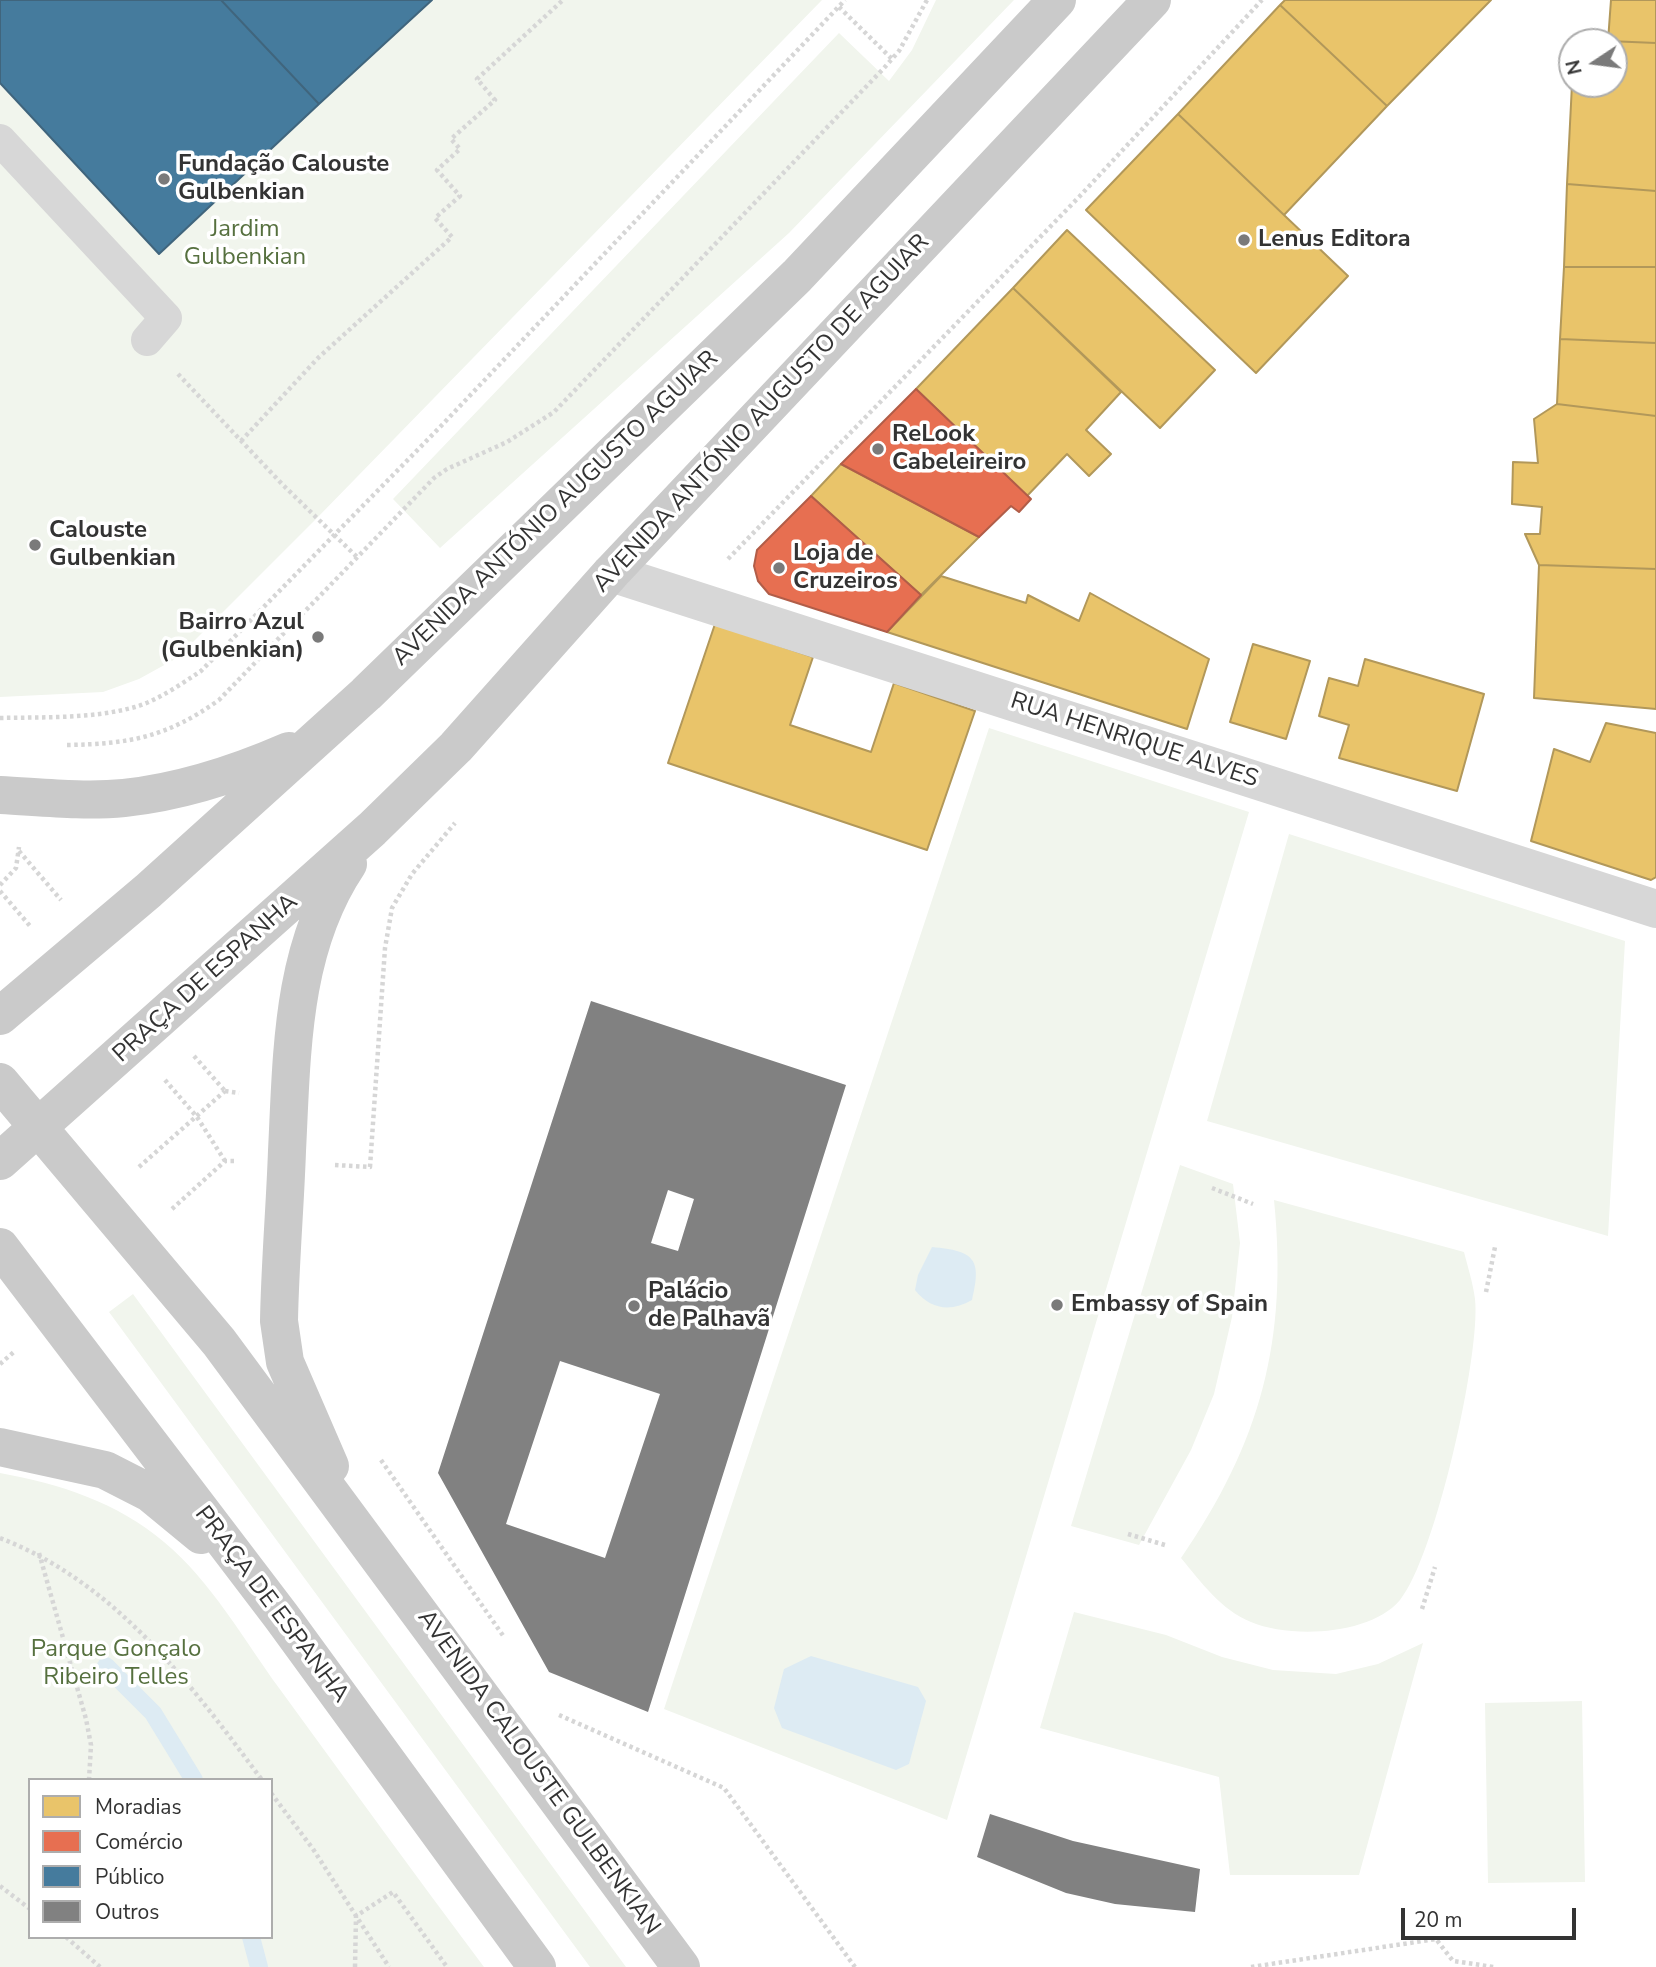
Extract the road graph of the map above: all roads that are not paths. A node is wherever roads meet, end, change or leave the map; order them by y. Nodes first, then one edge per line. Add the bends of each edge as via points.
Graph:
1 (1057, 0) edge
2 (1152, 0) edge
3 (0, 140) edge
4 (147, 340) road end
5 (611, 573) junction
6 (313, 741) junction
7 (11, 796) edge
8 (372, 829) junction
9 (1656, 909) edge
10 (0, 1016) edge
11 (0, 1083) edge
12 (39, 1129) junction
13 (0, 1161) edge
14 (0, 1247) edge
15 (0, 1447) edge
16 (395, 1580) junction
17 (281, 1616) junction
18 (537, 1967) edge
19 (681, 1967) edge

1 - 6 main road, AVENIDA ANTÓNIO AUGUSTO AGUIAR via 797,276
2 - 5 main road, AVENIDA ANTÓNIO AUGUSTO DE AGUIAR
3 - 4 lane via 166,318
5 - 8 main road, AVENIDA ANTÓNIO AUGUSTO DE AGUIAR via 456,747
5 - 9 street, RUA HENRIQUE ALVES
6 - 7 main road via 246,770 178,789 122,798
6 - 10 main road, AVENIDA ANTÓNIO AUGUSTO AGUIAR via 148,891
8 - 12 main road, PRAÇA DE ESPANHA
8 - 16 main road via 334,886 311,936 296,1007 279,1321 285,1362 328,1464
11 - 12 main road
12 - 13 main road, PRAÇA DE ESPANHA
12 - 16 main road via 219,1342
14 - 17 main road, PRAÇA DE ESPANHA
15 - 17 main road via 105,1470 150,1493 209,1541
16 - 19 main road, AVENIDA CALOUSTE GULBENKIAN
17 - 18 main road, PRAÇA DE ESPANHA

